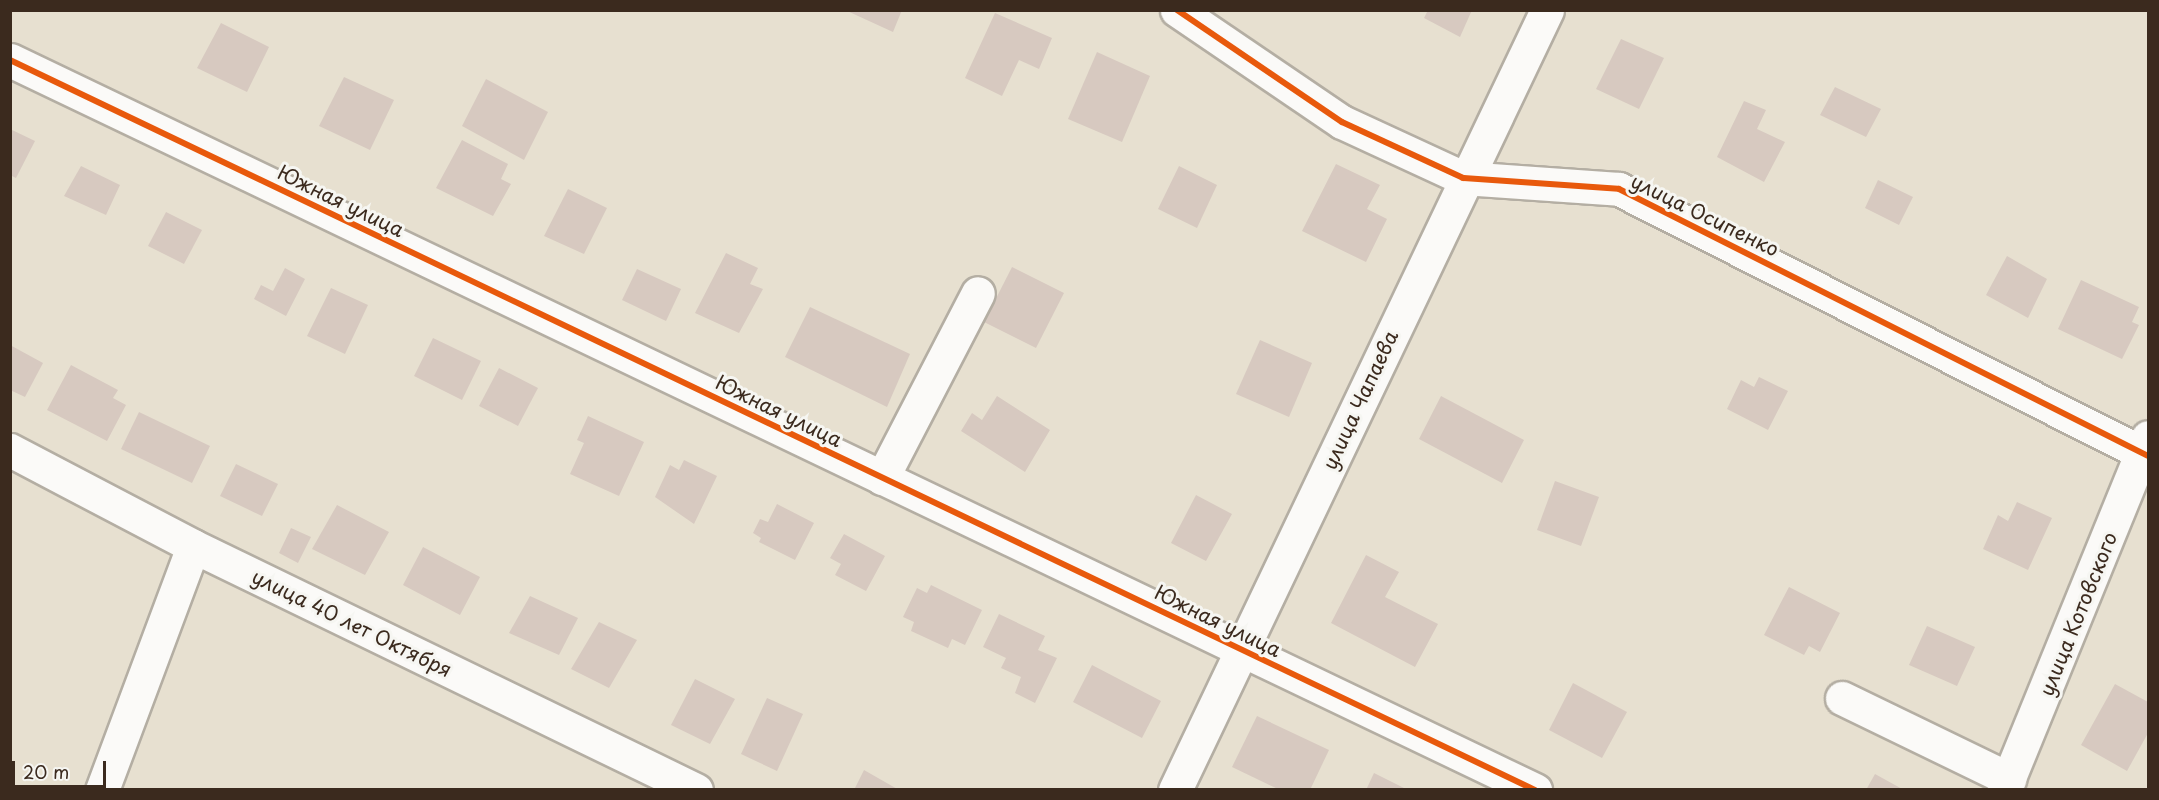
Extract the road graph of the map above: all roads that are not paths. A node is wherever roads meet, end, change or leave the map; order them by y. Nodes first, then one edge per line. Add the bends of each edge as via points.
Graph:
1 (1177, 10) edge
2 (1547, 10) edge
3 (10, 60) edge
4 (1464, 177) junction
5 (978, 293) dead end
6 (2146, 448) edge
7 (10, 450) edge
8 (882, 478) junction
9 (193, 546) junction
10 (1244, 652) junction
11 (1842, 698) dead end
12 (2007, 784) edge
13 (102, 789) edge
14 (696, 789) edge
15 (1175, 789) edge
16 (1535, 789) edge

1 - 4 street, улица Осипенко via 1342,122
2 - 4 street, улица Чапаева
3 - 8 street, Южная улица
4 - 6 street, улица Осипенко via 1619,189
4 - 10 street, улица Чапаева
5 - 8 street
6 - 12 street, улица Котовского
7 - 9 street, улица 40 лет Октября
8 - 10 street, Южная улица
9 - 13 street
9 - 14 street, улица 40 лет Октября
10 - 15 street, улица Чапаева
10 - 16 street, Южная улица
11 - 12 street

